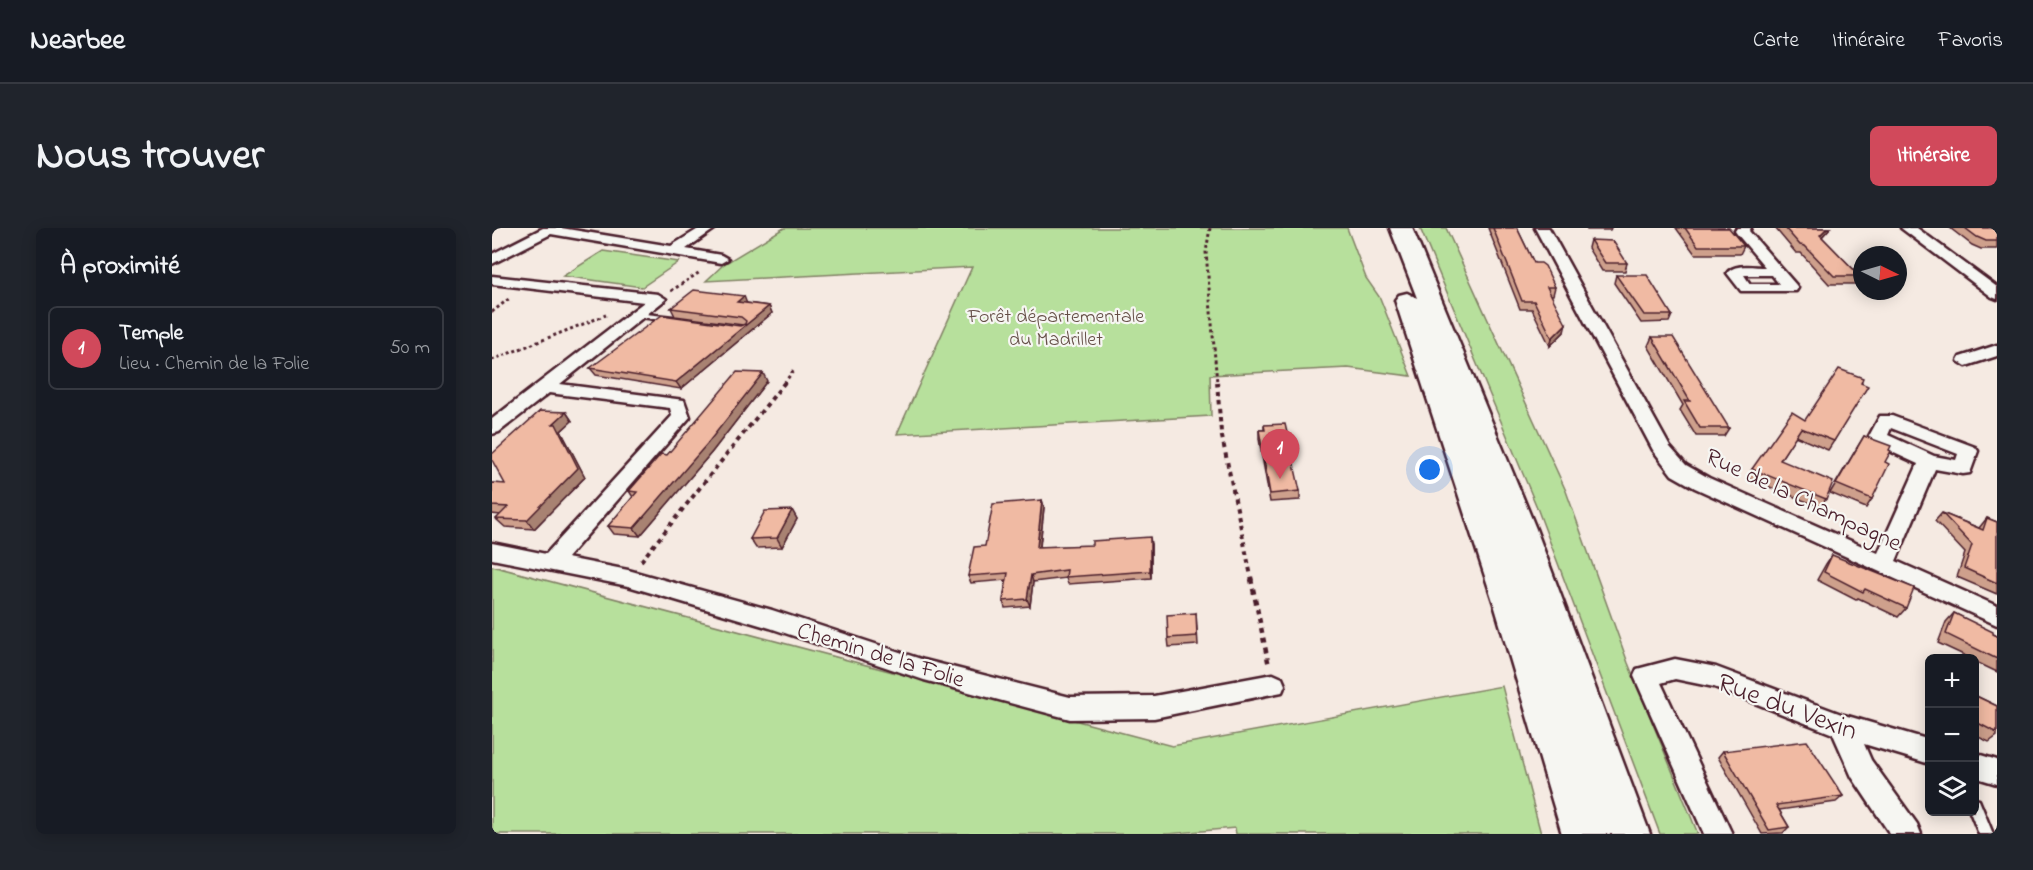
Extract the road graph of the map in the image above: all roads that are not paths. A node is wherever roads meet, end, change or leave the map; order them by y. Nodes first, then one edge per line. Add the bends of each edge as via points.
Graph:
1 (710, 228) edge
2 (1380, 228) edge
3 (1401, 228) edge
4 (1542, 228) edge
5 (1744, 228) edge
6 (1908, 228) edge
7 (551, 229) edge
8 (574, 231) edge
9 (673, 251) junction
10 (721, 259) road end
11 (492, 260) edge
12 (1777, 271) dead end
13 (1997, 279) edge
14 (492, 280) edge
15 (1981, 280) junction
16 (612, 294) junction
17 (1997, 294) edge
18 (640, 315) junction
19 (686, 321) edge
20 (623, 328) junction
21 (1997, 350) edge
22 (1966, 361) dead end
23 (546, 387) junction
24 (492, 428) edge
25 (1929, 461) dead end
26 (492, 551) edge
27 (549, 564) junction
28 (1884, 564) junction
29 (1997, 616) edge
30 (1273, 685) road end
31 (1843, 726) junction
32 (1925, 751) edge
33 (1979, 767) edge
34 (1997, 772) edge
35 (1979, 816) edge
36 (1584, 834) edge
37 (1628, 834) edge
38 (1718, 834) edge
39 (1907, 834) edge
40 (1986, 834) edge

1 - 9 street
2 - 36 highway via 1505,582
3 - 37 highway via 1545,598
4 - 28 street, Rue de la Champagne via 1662,450 1679,470
5 - 12 street via 1742,231
6 - 15 street
7 - 8 street
7 - 11 street
8 - 9 street
9 - 10 street
13 - 15 street
14 - 16 street
15 - 17 street
16 - 18 street via 658,299
16 - 20 street
18 - 19 lane
18 - 20 street
20 - 23 street
21 - 22 street
23 - 24 street
23 - 27 street via 678,404 681,417
25 - 28 street
26 - 27 street, Chemin de la Folie
27 - 30 street, Chemin de la Folie via 628,578 772,619 924,670 1070,708 1154,707
28 - 29 street, Rue de la Champagne
31 - 32 street, Rue du Vexin
31 - 38 street, Rue du Vexin via 1716,677 1675,669 1646,676
31 - 39 street via 1862,768
33 - 34 street
35 - 40 lane

